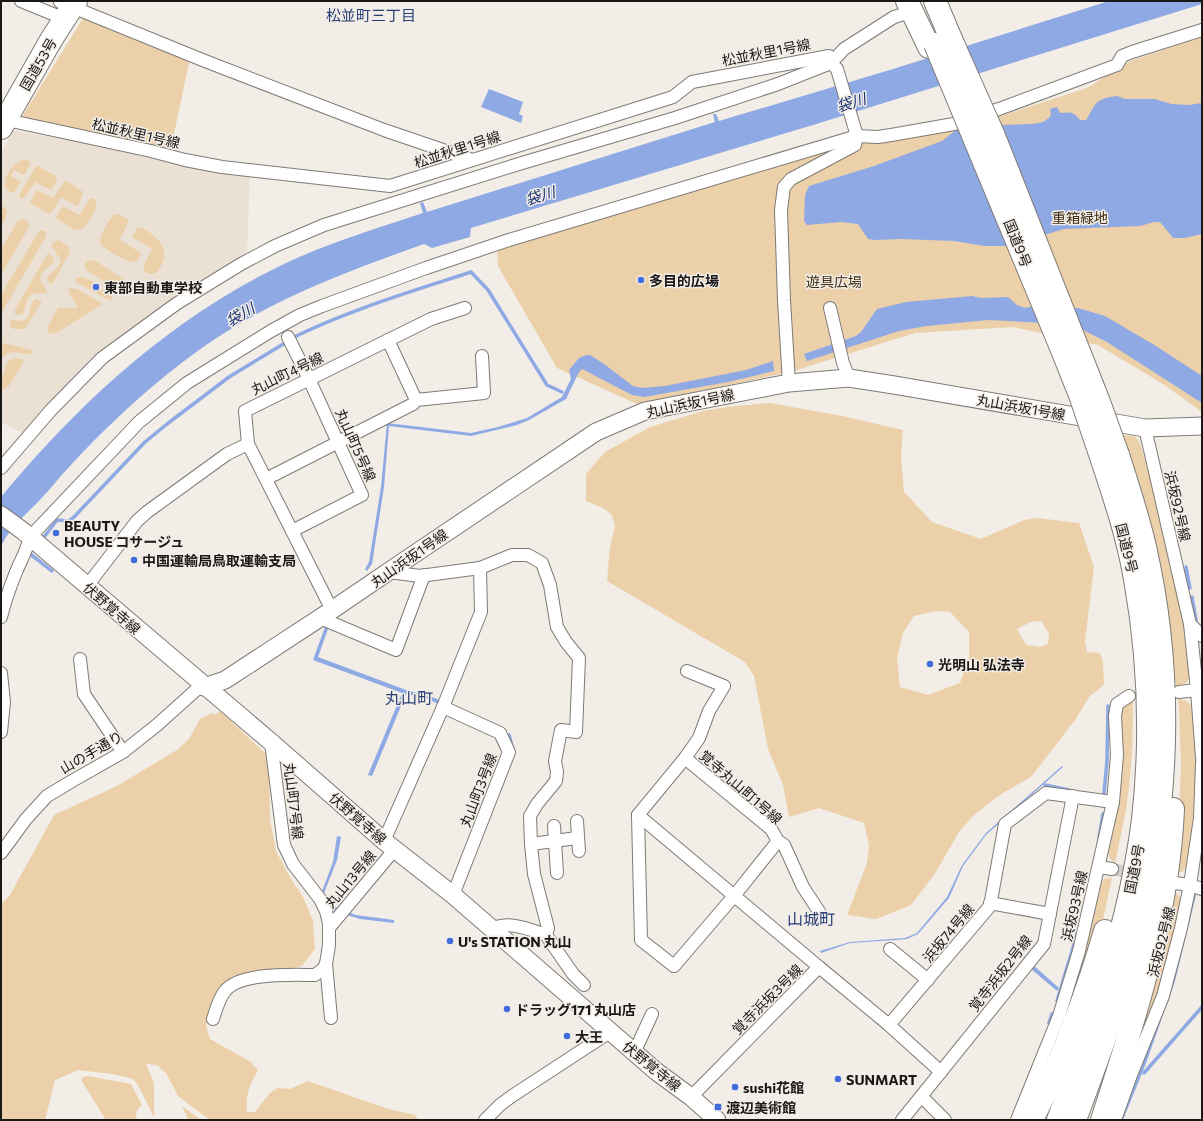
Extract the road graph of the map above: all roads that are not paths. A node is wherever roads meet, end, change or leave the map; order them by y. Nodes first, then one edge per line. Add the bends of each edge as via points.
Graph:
1 (21, 1) edge
2 (935, 1) edge
3 (944, 1) edge
4 (909, 5) edge
5 (64, 7) edge
6 (1202, 30) edge
7 (943, 42) junction
8 (834, 66) junction
9 (2, 117) edge
10 (857, 133) junction
11 (472, 160) junction
12 (465, 308) dead end
13 (830, 308) dead end
14 (288, 338) dead end
15 (388, 340) junction
16 (482, 356) dead end
17 (846, 371) junction
18 (309, 379) junction
19 (788, 383) junction
20 (416, 400) junction
21 (1202, 426) edge
22 (1145, 428) junction
23 (338, 442) junction
24 (248, 444) junction
25 (1, 468) edge
26 (266, 479) junction
27 (1, 515) edge
28 (292, 531) junction
29 (26, 534) junction
30 (480, 568) junction
31 (389, 572) junction
32 (424, 575) junction
33 (87, 586) junction
34 (326, 614) junction
35 (1, 617) edge
36 (1150, 624) junction
37 (1190, 624) junction
38 (1202, 636) edge
39 (80, 658) dead end
40 (687, 671) dead end
41 (1, 673) edge
42 (204, 687) junction
43 (1197, 690) junction
44 (1179, 692) dead end
45 (1129, 696) dead end
46 (443, 707) junction
47 (1, 732) edge
48 (271, 742) junction
49 (1202, 744) edge
50 (123, 752) junction
51 (685, 758) junction
52 (1202, 758) edge
53 (1202, 763) edge
54 (1201, 792) edge
55 (1073, 796) junction
56 (1113, 802) junction
57 (638, 815) junction
58 (577, 821) dead end
59 (554, 826) dead end
60 (577, 838) junction
61 (555, 841) junction
62 (778, 841) junction
63 (531, 844) junction
64 (390, 845) junction
65 (579, 851) dead end
66 (1, 853) edge
67 (1099, 867) junction
68 (1112, 869) tunnel mouth
69 (557, 873) dead end
70 (1175, 882) dead end
71 (1190, 885) junction
72 (1202, 889) edge
73 (453, 895) junction
74 (734, 896) junction
75 (990, 903) junction
76 (820, 913) dead end
77 (1050, 914) junction
78 (329, 928) junction
79 (492, 930) junction
80 (546, 935) junction
81 (890, 949) dead end
82 (326, 964) junction
83 (819, 968) junction
84 (928, 980) junction
85 (584, 985) dead end
86 (652, 1014) dead end
87 (331, 1018) dead end
88 (213, 1019) dead end
89 (889, 1025) junction
90 (610, 1032) junction
91 (634, 1053) junction
92 (941, 1072) junction
93 (691, 1097) junction
94 (922, 1097) junction
95 (485, 1120) edge
96 (717, 1120) edge
97 (902, 1120) edge
98 (945, 1120) edge
99 (1017, 1120) edge
100 (1032, 1120) edge
101 (1058, 1120) edge
102 (1075, 1120) edge
103 (1102, 1120) edge
104 (1115, 1120) edge

1 - 5 street
2 - 7 highway, 国道9号
3 - 7 highway
4 - 7 highway, 国道9号
4 - 8 street via 844,49
5 - 9 highway, 国道53号 via 51,40
5 - 11 street via 384,130
6 - 10 street via 1132,52 1122,56 1117,65 999,110 958,122 891,136 878,137
7 - 36 highway, 国道9号, bridge via 1097,396 1110,458 1145,546
8 - 10 street
8 - 11 street, 松並秋里1号線 via 828,56 692,82 673,97
8 - 25 street via 675,118 324,225 275,246 176,304 102,358 51,410
9 - 11 street, 松並秋里1号線 via 222,167 390,186
10 - 19 street via 855,145 790,179 784,187 781,210
10 - 29 street via 509,240 426,268 300,316 187,383 139,422
12 - 15 street, 丸山町4号線 via 431,319
13 - 17 street
14 - 18 street, 丸山町5号線
15 - 18 street, 丸山町4号線
15 - 20 street
16 - 20 street via 484,393
17 - 19 street, 丸山浜坂1号線
17 - 22 street, 丸山浜坂1号線 via 894,385
18 - 23 street, 丸山町5号線
18 - 24 street, 丸山町4号線 via 245,411
19 - 31 street, 丸山浜坂1号線 via 645,411 596,432
20 - 23 street via 413,404
21 - 22 street, 丸山浜坂1号線
22 - 37 street, 浜坂92号線
23 - 26 street
23 - 28 street, 丸山町5号線 via 362,495
24 - 26 street, 丸山町4号線
24 - 33 street via 227,454 147,512 137,521
26 - 28 street, 丸山町4号線
27 - 29 street, 伏野覚寺線
28 - 34 street, 丸山町4号線
29 - 33 street, 伏野覚寺線
29 - 35 street via 26,551 5,600
30 - 32 street
30 - 46 street via 480,612
30 - 63 street via 512,555 528,555 542,563 550,585 557,627 579,658 576,732 561,730 555,761 556,781 530,816
31 - 32 street
31 - 34 street, 丸山浜坂1号線
32 - 34 street via 396,650
33 - 42 street, 伏野覚寺線
34 - 42 street, 丸山浜坂1号線 via 225,680
36 - 100 highway via 1136,782 1106,930 1087,988
36 - 101 highway, 国道9号 via 1145,801 1136,864 1101,998
36 - 102 highway, 国道9号 via 1164,704 1164,753 1153,856 1138,931 1124,981
36 - 103 highway via 1168,673 1173,719 1174,787 1171,843 1150,954
37 - 38 street
37 - 43 street, 浜坂92号線
39 - 50 street via 84,694
40 - 51 street via 724,686 709,710 699,738
41 - 47 street via 4,702
42 - 48 street, 伏野覚寺線
42 - 50 street, 山の手通り via 196,690
43 - 44 street
43 - 49 street, 浜坂92号線
45 - 56 street, 浜坂93号線 via 1117,704 1117,755
46 - 64 street
46 - 73 street, 丸山町3号線 via 500,733 508,752
48 - 64 street, 伏野覚寺線
48 - 78 street, 丸山町7号線 via 284,845 293,864 320,899 326,911
49 - 52 street, 浜坂92号線
50 - 66 street, 山の手通り via 48,796 26,819
51 - 57 street, 覚寺丸山町1号線
51 - 62 street, 覚寺丸山町1号線 via 771,829
53 - 54 street, 浜坂92号線
54 - 71 street, 浜坂92号線 via 1200,818
55 - 56 street, 浜坂74号線
55 - 75 street, 浜坂74号線 via 1046,793 1005,824
55 - 77 street, 覚寺浜坂2号線
56 - 67 street, 浜坂93号線
57 - 74 street
57 - 74 street, 覚寺丸山町1号線 via 641,940 674,966
58 - 60 street
59 - 61 street
60 - 61 street
60 - 65 street
61 - 63 street
61 - 69 street
62 - 74 street, 覚寺丸山町1号線
62 - 76 street via 784,846 803,887
63 - 80 street via 534,874 548,928
64 - 73 street, 伏野覚寺線
64 - 78 street, 丸山13号線
67 - 68 street
67 - 99 street, 浜坂93号線 via 1079,951 1059,1016
70 - 71 street
71 - 72 street
71 - 104 street, 浜坂92号線 via 1163,996
73 - 79 street, 伏野覚寺線
74 - 83 street
75 - 77 street
75 - 84 street, 浜坂74号線
77 - 92 street, 覚寺浜坂2号線 via 1044,944
78 - 82 street, 丸山町7号線
79 - 80 street via 500,925 519,926
79 - 90 street, 伏野覚寺線
80 - 85 street via 573,974
81 - 84 street
82 - 87 street, 丸山町7号線
82 - 88 street via 315,975 255,977 236,983 224,991
83 - 89 street, 覚寺浜坂3号線
83 - 93 street, 覚寺浜坂3号線
84 - 89 street, 浜坂74号線
86 - 91 street
89 - 92 street, 覚寺浜坂3号線
90 - 91 street, 伏野覚寺線
90 - 95 street via 512,1096
91 - 93 street, 伏野覚寺線
92 - 94 street, 覚寺浜坂2号線
93 - 96 street, 伏野覚寺線
94 - 97 street, 覚寺浜坂2号線
94 - 98 street

